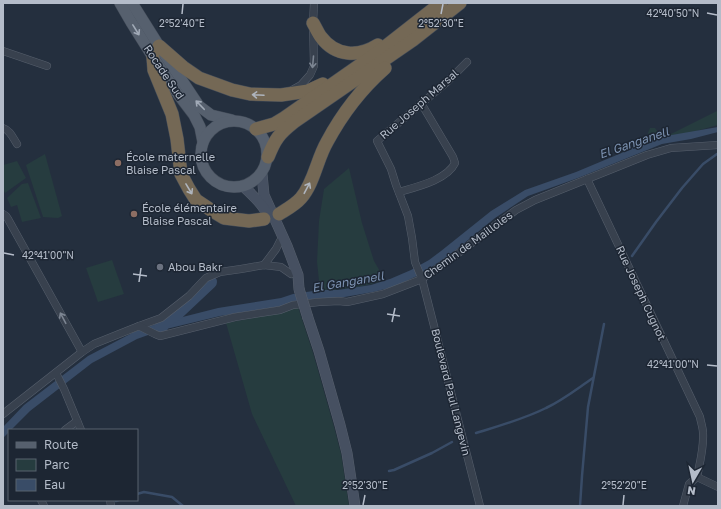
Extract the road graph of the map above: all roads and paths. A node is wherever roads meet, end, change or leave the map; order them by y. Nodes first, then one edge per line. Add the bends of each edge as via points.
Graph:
1 (120, 3) edge
2 (132, 3) edge
3 (314, 3) edge
4 (442, 3) edge
5 (460, 3) edge
6 (422, 18) junction
7 (313, 23) junction
8 (413, 40) junction
9 (3, 51) edge
10 (156, 51) junction
11 (467, 62) dead end
12 (47, 66) dead end
13 (349, 73) junction
14 (281, 96) junction
15 (421, 103) junction
16 (312, 105) junction
17 (234, 120) junction
18 (3, 128) edge
19 (256, 129) junction
20 (203, 142) junction
21 (17, 144) dead end
22 (718, 145) edge
23 (268, 158) junction
24 (262, 174) junction
25 (588, 179) junction
26 (243, 186) junction
27 (399, 192) junction
28 (265, 211) junction
29 (3, 214) edge
30 (279, 214) dead end
31 (280, 241) junction
32 (415, 262) joint
33 (264, 265) junction
34 (291, 274) junction
35 (421, 278) junction
36 (299, 289) junction
37 (141, 327) junction
38 (82, 352) junction
39 (58, 375) junction
40 (3, 414) edge
41 (77, 421) junction
42 (66, 429) edge
43 (80, 429) edge
44 (697, 477) junction
45 (718, 487) edge
46 (355, 506) edge
47 (480, 506) edge
48 (683, 506) edge

1 -> 10 main road, Rocade Sud via 131,22
2 - 10 main road, Rocade Sud
3 - 7 street
4 - 6 highway
5 - 8 highway
6 - 7 highway via 375,47 351,54 332,47 322,38
6 - 13 highway
7 -> 14 street via 314,66 301,85
8 - 16 highway
30 -> 8 highway via 301,198 326,143 360,93
9 - 12 street
14 -> 10 highway via 232,90 199,78
17 -> 10 main road, Rocade Sud via 211,115 199,106
10 - 20 main road, Rocade Sud via 178,94 194,115
10 -> 28 highway via 154,70 172,114 181,174 189,190 196,200 224,218 250,221
11 - 15 street, Rue Joseph Marsal
13 - 14 highway via 308,91
13 - 16 highway
15 - 27 street, Rue Joseph Marsal via 377,141
15 - 27 street via 455,163 453,168 440,178
16 - 19 highway via 274,124
16 - 23 highway via 275,140
17 - 19 main road via 250,124
17 - 20 main road via 215,126
18 - 21 street via 6,128
19 - 23 main road via 264,139
20 - 26 main road via 201,159 204,170 211,178 231,188
22 - 25 street, Chemin de Mailloles via 660,150
23 - 24 main road
24 - 26 main road via 250,184
24 - 28 main road
25 - 35 street, Chemin de Mailloles via 516,210
25 - 44 street, Rue Joseph Cugnot via 700,418 703,444
26 - 28 main road
27 - 32 street, Rue Joseph Marsal via 408,216
28 - 31 main road
28 - 36 main road via 287,246 298,275
38 -> 29 street
31 - 33 street
31 - 34 main road
32 - 35 street, Boulevard Paul Langevin
33 - 34 street via 281,267
33 - 37 street via 220,272 206,278 189,296 161,318
34 - 36 main road
35 - 37 street, Chemin de Mailloles via 383,294 349,302 339,300 293,305 160,336
35 - 47 street, Boulevard Paul Langevin
36 - 46 main road, bridge via 340,425
37 - 38 street via 94,344
38 - 39 street
39 - 40 street
39 - 41 street
41 - 42 street
41 - 43 street
44 - 45 street
44 - 48 street via 689,484

